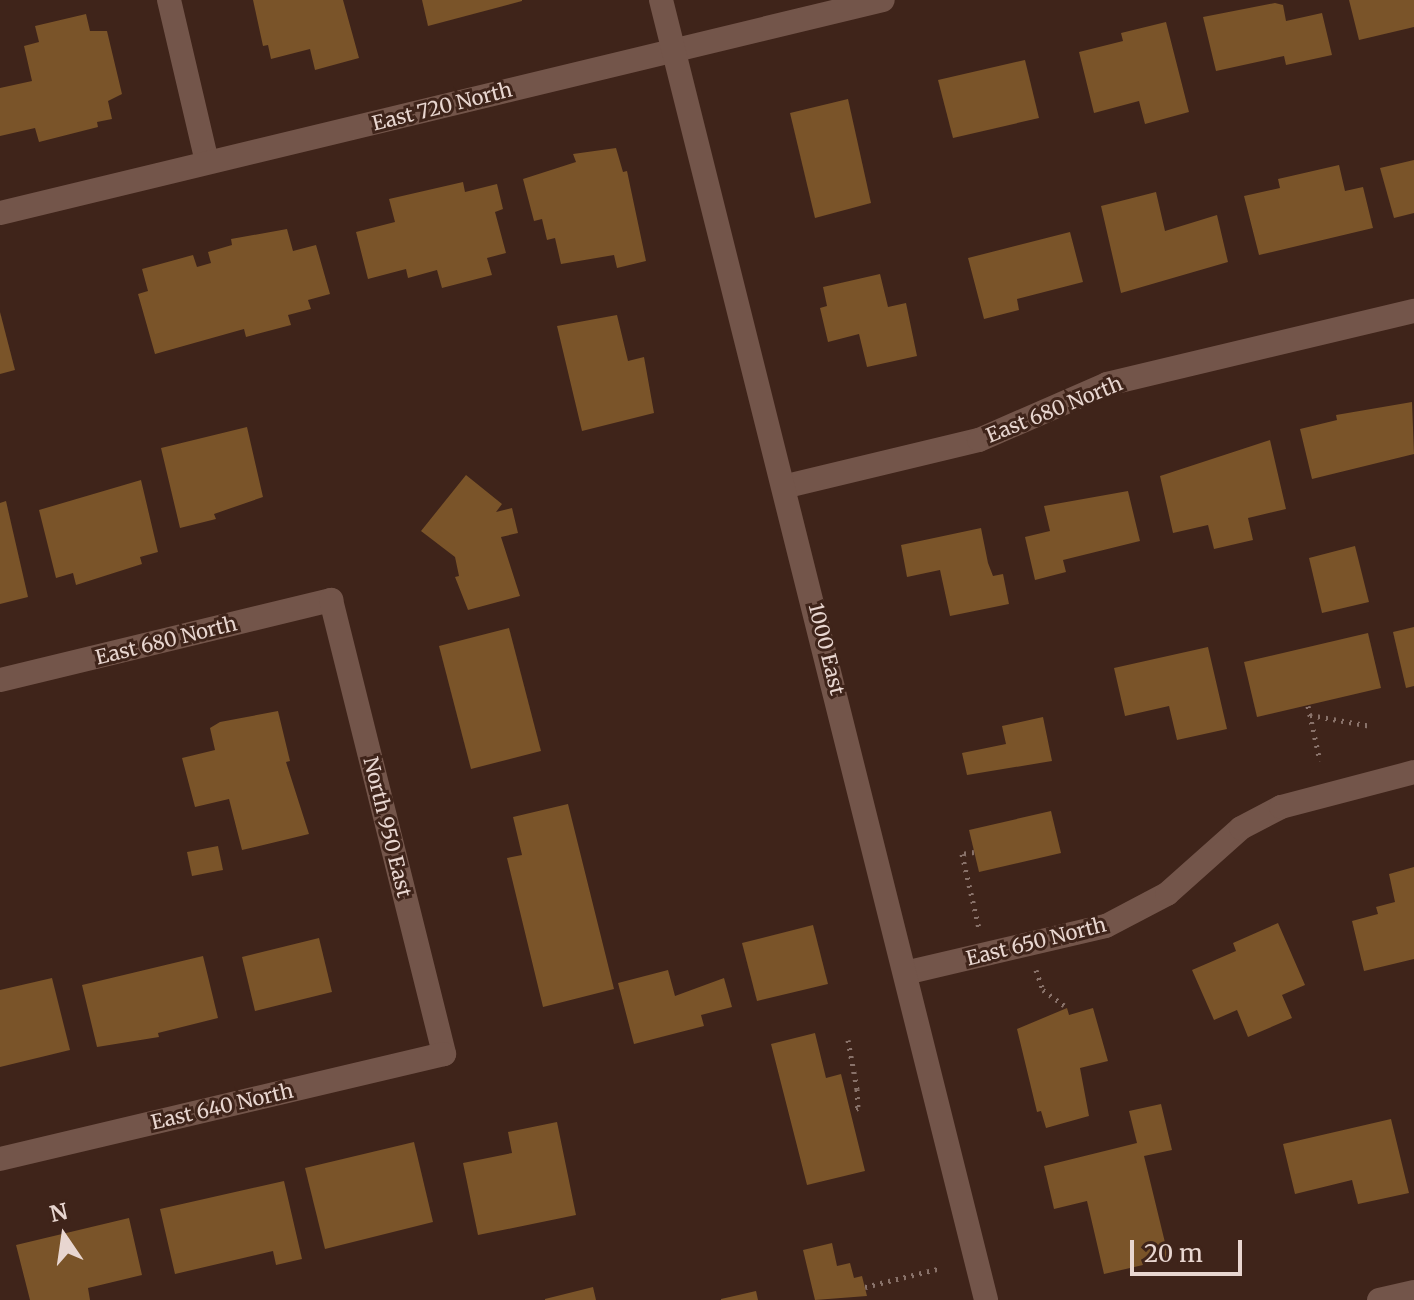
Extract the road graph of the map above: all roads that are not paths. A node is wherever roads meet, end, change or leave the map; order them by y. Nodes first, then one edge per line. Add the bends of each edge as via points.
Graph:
1 (169, 0) edge
2 (661, 0) edge
3 (883, 0) edge
4 (673, 50) junction
5 (207, 162) junction
6 (0, 213) edge
7 (1414, 311) edge
8 (787, 486) junction
9 (331, 600) joint
10 (0, 680) edge
11 (1414, 772) edge
12 (905, 973) junction
13 (444, 1054) joint
14 (0, 1159) edge
15 (1414, 1292) edge
16 (986, 1300) edge
17 (1379, 1300) edge

1 - 5 street
2 - 4 street, 1000 East
3 - 4 street, East 720 North
4 - 5 street, East 720 North
4 - 8 street, 1000 East
5 - 6 street, East 720 North
7 - 8 street, East 680 North via 1107,384 979,440
8 - 12 street, 1000 East
9 - 10 street, East 680 North
9 - 13 street, North 950 East
11 - 12 street, East 650 North via 1281,807 1241,828 1167,894 1134,914
12 - 16 street, 1000 East
13 - 14 street, East 640 North
15 - 17 street

